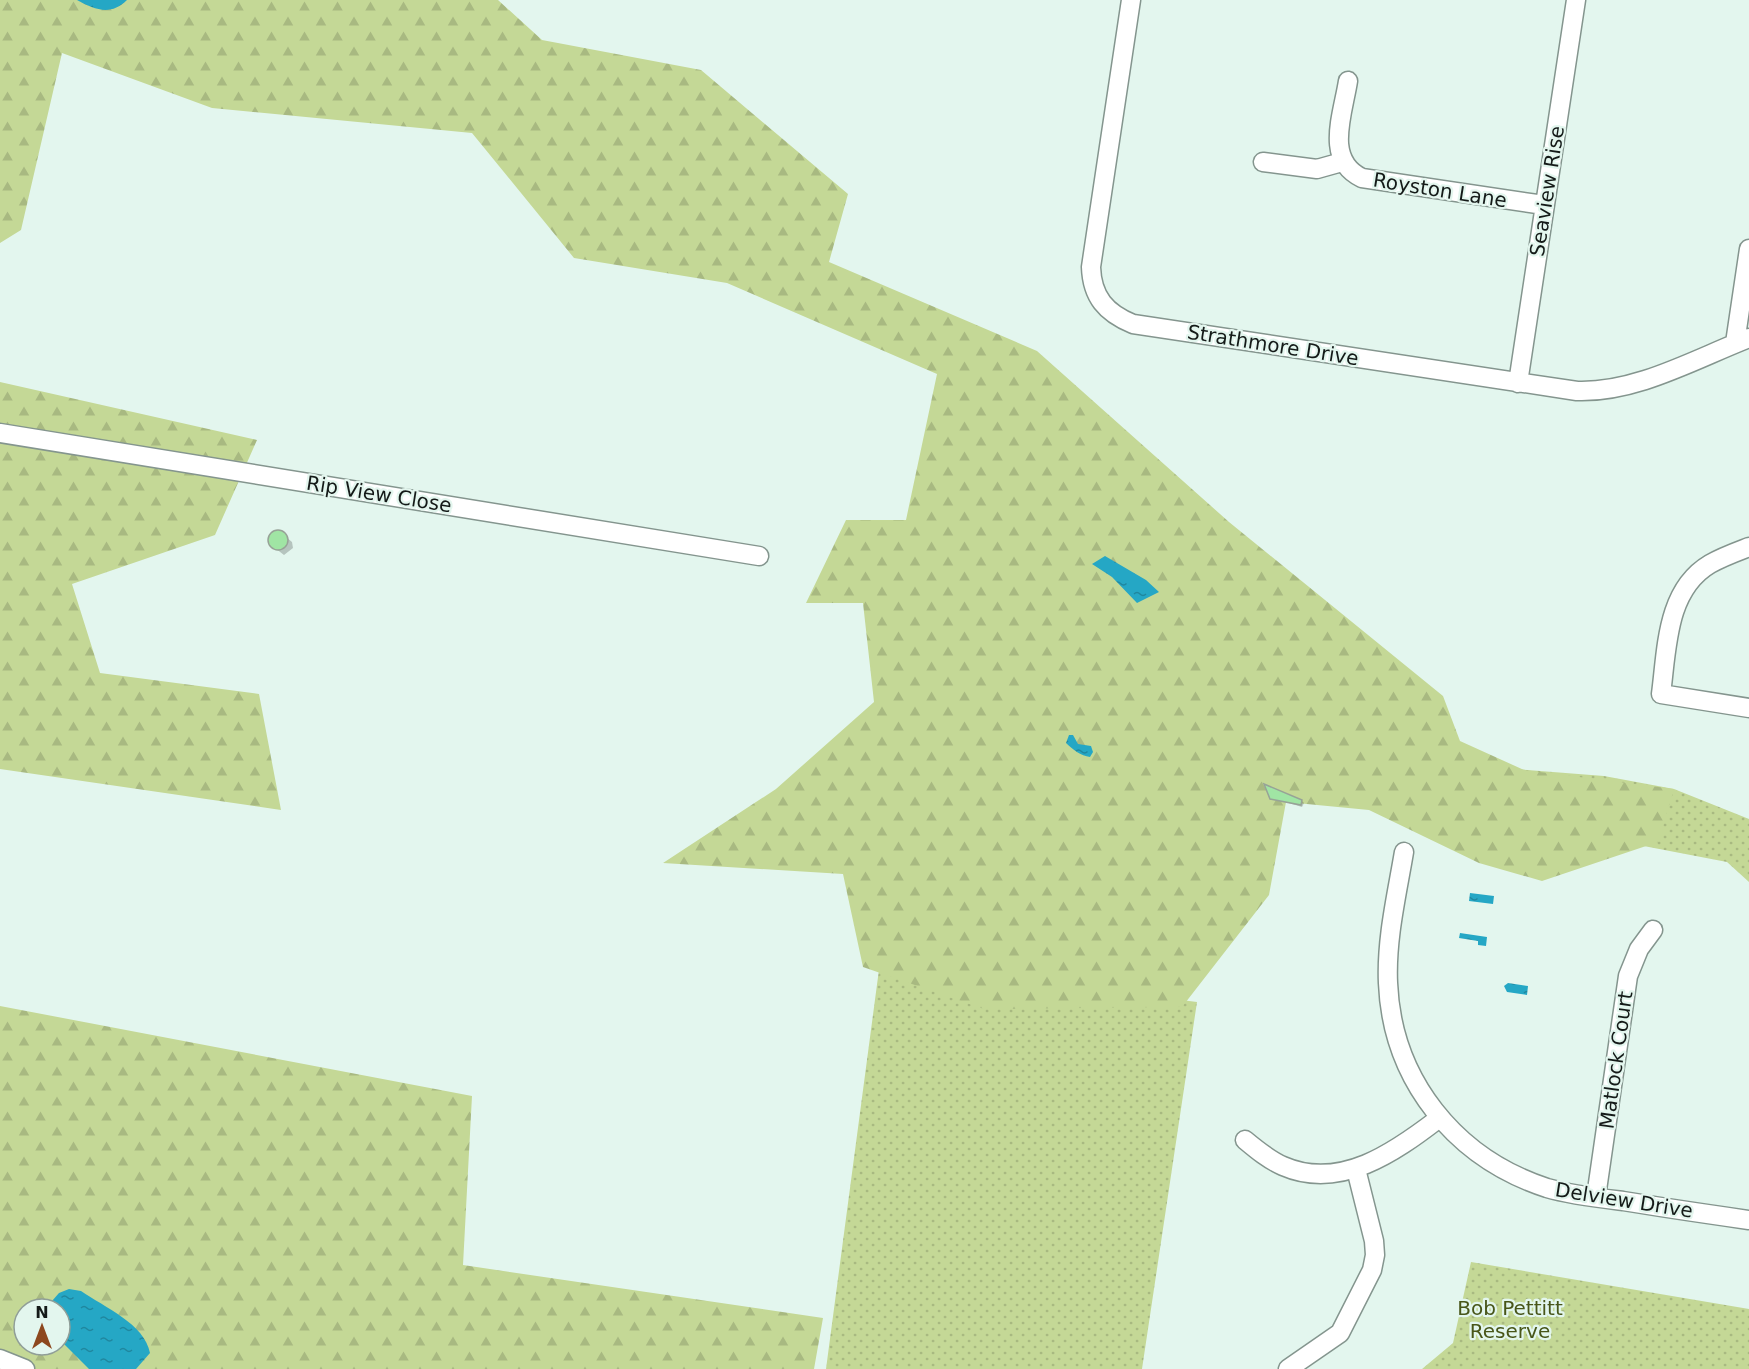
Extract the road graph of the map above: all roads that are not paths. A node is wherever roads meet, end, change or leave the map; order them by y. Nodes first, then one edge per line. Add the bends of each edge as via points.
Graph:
1 (1131, 0) edge
2 (1576, 0) edge
3 (1348, 81) dead end
4 (1263, 162) dead end
5 (1342, 162) junction
6 (1544, 205) junction
7 (1749, 249) edge
8 (1742, 340) edge
9 (1518, 383) junction
10 (0, 433) edge
11 (1749, 548) edge
12 (759, 556) dead end
13 (1749, 708) edge
14 (1404, 852) dead end
15 (1653, 930) dead end
16 (1438, 1119) junction
17 (1245, 1140) dead end
18 (1356, 1169) junction
19 (1596, 1197) junction
20 (1749, 1220) edge
21 (0, 1359) edge
22 (25, 1369) edge
23 (1288, 1369) edge

1 - 9 street, Strathmore Drive via 1091,267 1091,284 1107,309 1133,324
2 - 6 street, Seaview Rise
3 - 5 street via 1338,146
4 - 5 street via 1317,169
5 - 6 street, Royston Lane via 1362,178
6 - 9 street, Seaview Rise
7 - 8 street
8 - 9 street, Strathmore Drive via 1612,390 1577,391
10 - 12 street, Rip View Close
11 - 13 street via 1709,565 1685,588 1672,616 1661,694
14 - 16 street, Delview Drive via 1388,959 1390,1008 1403,1056
15 - 19 street, Matlock Court via 1639,949 1628,976
16 - 18 street via 1389,1155
16 - 19 street, Delview Drive via 1470,1148 1504,1170 1548,1188
17 - 18 street via 1272,1161 1301,1172
18 - 23 street via 1374,1241 1372,1270 1340,1334
19 - 20 street, Delview Drive
21 - 22 street

